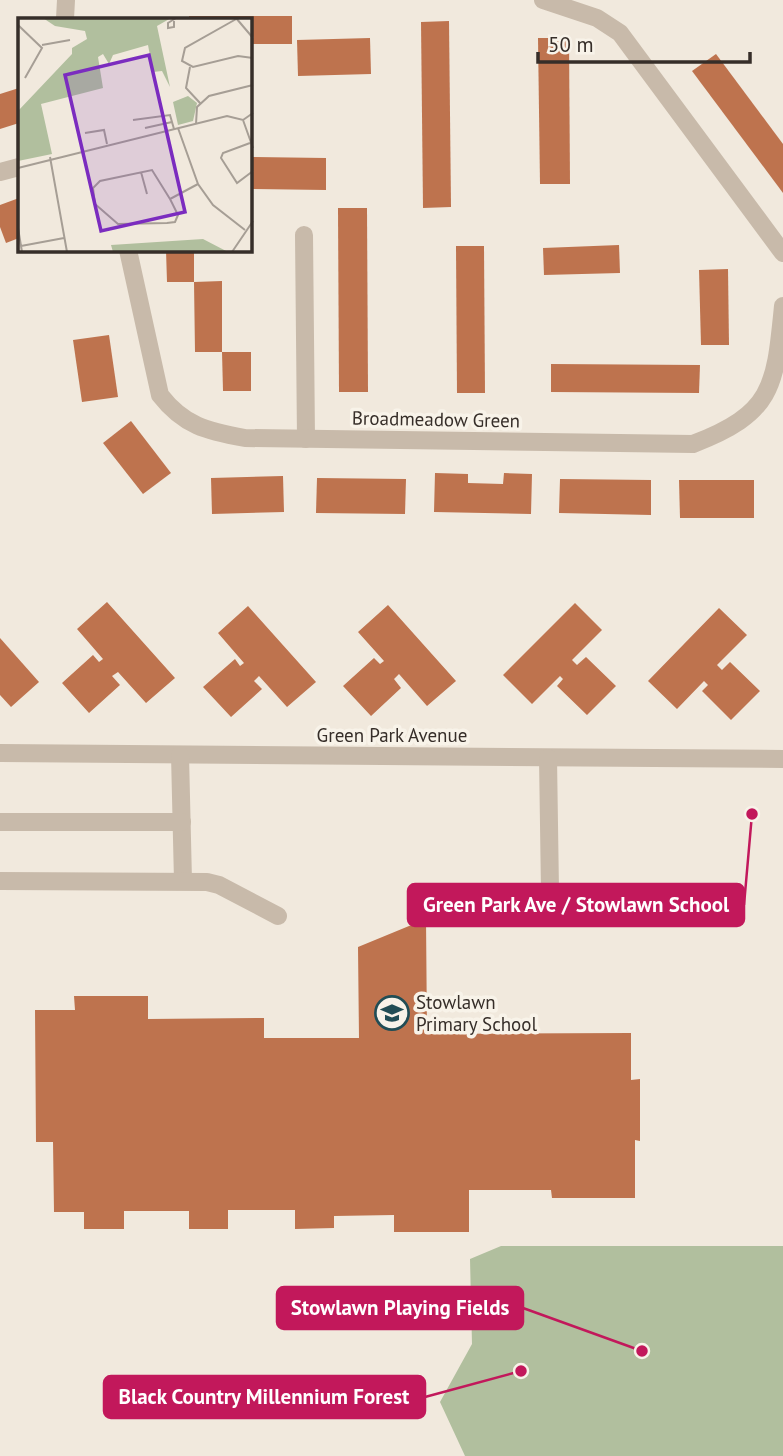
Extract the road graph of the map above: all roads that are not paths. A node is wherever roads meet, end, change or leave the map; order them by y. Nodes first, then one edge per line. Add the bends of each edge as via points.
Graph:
1 (66, 0) edge
2 (542, 0) edge
3 (65, 18) edge
4 (18, 167) edge
5 (0, 173) edge
6 (304, 235) dead end
7 (128, 252) edge
8 (783, 253) edge
9 (783, 306) edge
10 (306, 439) junction
11 (0, 753) edge
12 (180, 755) junction
13 (548, 758) junction
14 (783, 759) edge
15 (0, 822) edge
16 (182, 822) junction
17 (0, 881) edge
18 (183, 881) junction
19 (723, 901) dead end
20 (278, 916) dead end

1 - 3 street
2 - 8 street via 597,18 620,33
4 - 5 street
6 - 10 street
7 - 10 street, Broadmeadow Green via 160,395 174,414 206,431 245,438
9 - 10 street, Broadmeadow Green via 777,367 768,394 731,429 693,444
11 - 12 street, Green Park Avenue
12 - 13 street, Green Park Avenue
12 - 16 street
13 - 14 street, Green Park Avenue
13 - 19 street via 550,891 578,903
15 - 16 street
16 - 18 street
17 - 18 street
18 - 20 street via 219,885

